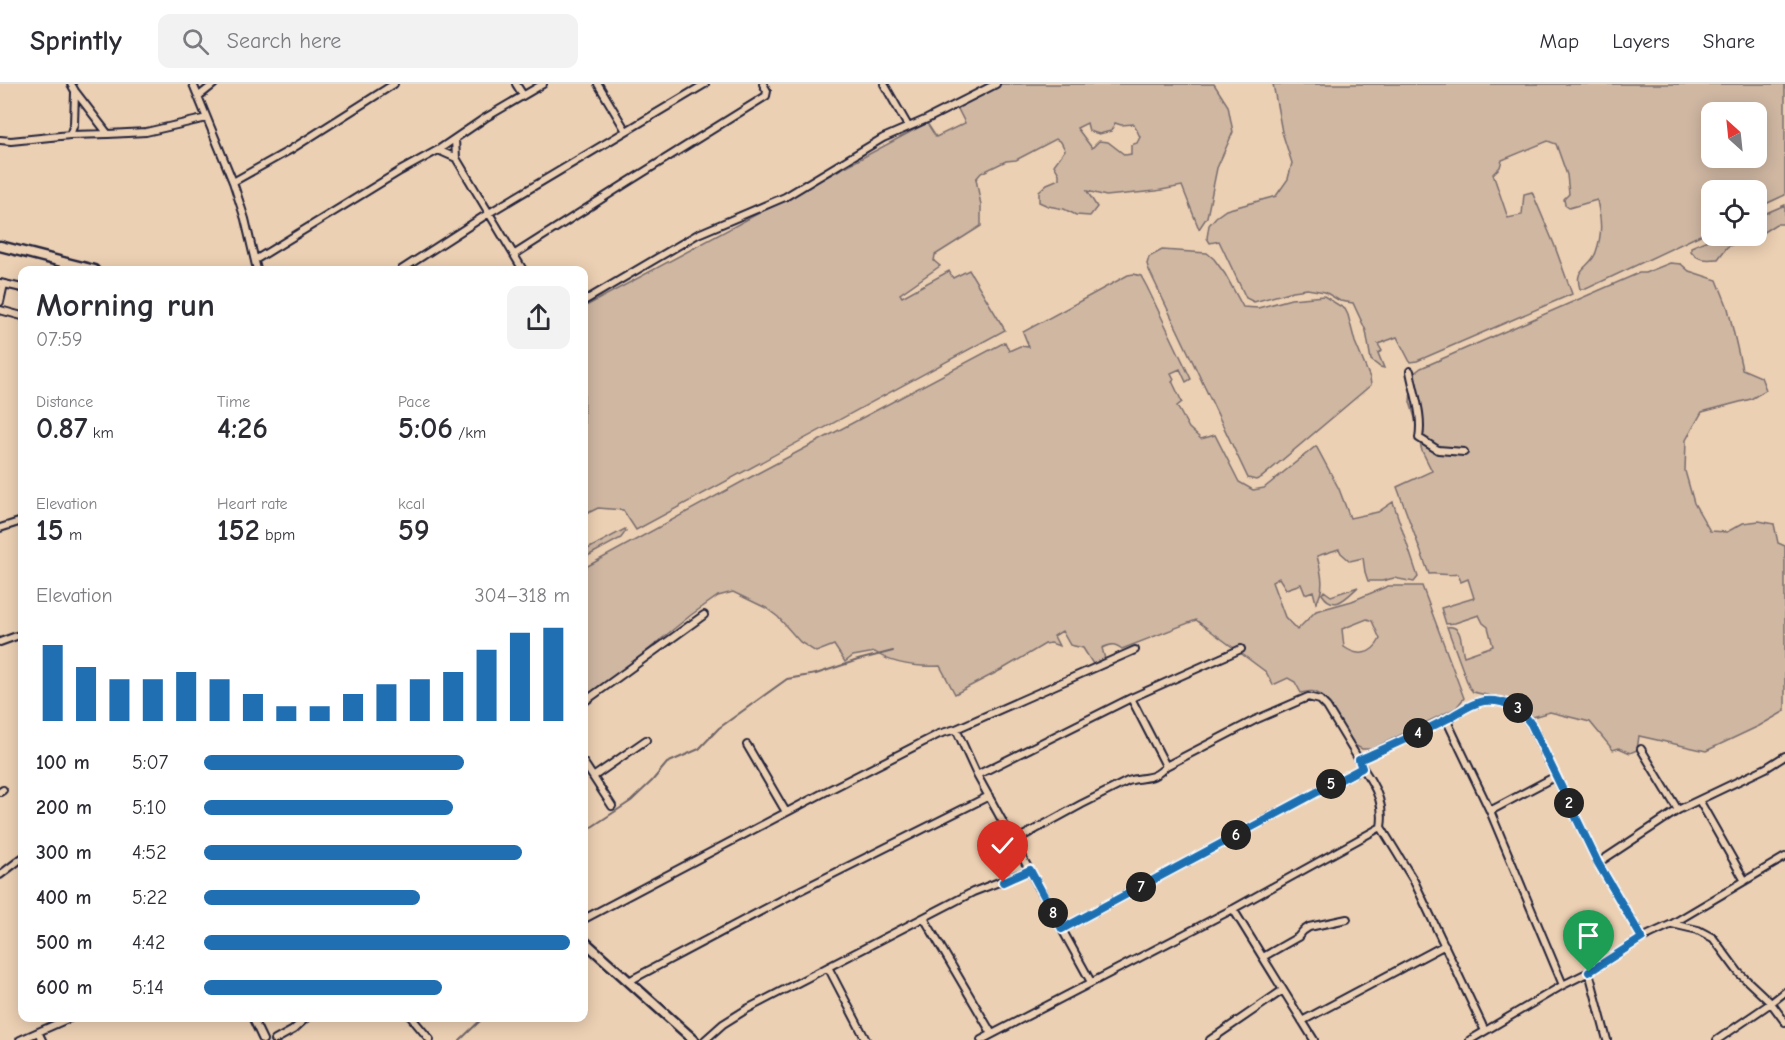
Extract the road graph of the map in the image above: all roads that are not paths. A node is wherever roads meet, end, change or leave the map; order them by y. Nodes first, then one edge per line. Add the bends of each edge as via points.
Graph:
1 (71, 84) edge
2 (193, 84) edge
3 (214, 84) edge
4 (394, 84) edge
5 (516, 84) edge
6 (543, 84) edge
7 (598, 84) edge
8 (705, 84) edge
9 (763, 84) edge
10 (884, 84) edge
11 (995, 84) edge
12 (75, 91) junction
13 (523, 95) junction
14 (199, 96) junction
15 (207, 118) junction
16 (908, 126) junction
17 (626, 131) junction
18 (108, 134) junction
19 (70, 135) junction
20 (455, 139) junction
21 (0, 140) edge
22 (438, 150) junction
23 (456, 158) junction
24 (233, 182) junction
25 (489, 213) junction
26 (0, 246) edge
27 (515, 254) junction
28 (255, 260) junction
29 (78, 266) edge
30 (256, 266) edge
31 (407, 266) edge
32 (521, 266) edge
33 (2, 283) edge
34 (18, 287) edge
35 (588, 299) edge
36 (0, 302) edge
37 (0, 310) edge
38 (18, 315) edge
39 (1410, 371) dead end
40 (1464, 452) dead end
41 (18, 522) edge
42 (0, 528) edge
43 (704, 615) dead end
44 (18, 635) edge
45 (0, 642) edge
46 (1241, 649) dead end
47 (1135, 650) dead end
48 (1131, 698) junction
49 (588, 699) edge
50 (1446, 719) junction
51 (956, 729) junction
52 (645, 740) dead end
53 (747, 745) dead end
54 (1641, 750) dead end
55 (1785, 756) edge
56 (1359, 760) junction
57 (1166, 766) junction
58 (1362, 768) junction
59 (588, 769) edge
60 (977, 775) junction
61 (1556, 776) junction
62 (593, 777) junction
63 (989, 796) junction
64 (1698, 800) junction
65 (612, 806) dead end
66 (1678, 810) junction
67 (1490, 811) junction
68 (786, 812) junction
69 (1381, 827) junction
70 (1014, 841) junction
71 (1785, 857) edge
72 (18, 861) edge
73 (1598, 863) junction
74 (1030, 870) junction
75 (0, 875) edge
76 (1745, 880) junction
77 (1233, 909) junction
78 (588, 917) edge
79 (924, 918) junction
80 (1347, 919) dead end
81 (1672, 924) junction
82 (1062, 929) junction
83 (1642, 938) junction
84 (588, 945) edge
85 (1445, 945) junction
86 (1263, 957) junction
87 (828, 967) junction
88 (1589, 972) junction
89 (629, 981) junction
90 (1091, 982) junction
91 (1563, 985) junction
92 (1283, 990) junction
93 (1785, 992) edge
94 (1771, 1003) junction
95 (1302, 1021) junction
96 (61, 1022) edge
97 (254, 1022) edge
98 (302, 1022) edge
99 (415, 1022) edge
100 (1785, 1022) edge
101 (1485, 1031) junction
102 (38, 1032) junction
103 (992, 1034) junction
104 (20, 1040) edge
105 (42, 1040) edge
106 (263, 1040) edge
107 (275, 1040) edge
108 (430, 1040) edge
109 (694, 1040) edge
110 (705, 1040) edge
111 (866, 1040) edge
112 (981, 1040) edge
113 (1210, 1040) edge
114 (1314, 1040) edge
115 (1470, 1040) edge
116 (1607, 1040) edge
117 (1718, 1040) edge

1 - 12 street
2 - 14 street
3 - 14 street
4 - 24 street
5 - 13 street
6 - 13 street
7 - 17 street
8 - 17 street
9 - 27 street via 766,96
10 - 16 street
11 - 16 street
12 - 18 street
12 - 19 street
13 - 20 street
14 - 15 street
15 - 18 street via 146,132
15 - 24 street
16 - 35 street via 785,197 690,238
17 - 25 street
18 - 19 street
19 - 21 street
20 - 22 street
20 - 23 street
22 - 23 street
22 - 28 street
23 - 25 street
24 - 28 street
25 - 27 street
25 - 31 street
26 - 29 street
27 - 32 street
28 - 30 street
33 - 34 street
33 - 36 street
37 - 38 street
39 - 40 street via 1420,415 1419,438 1438,450
41 - 42 street
43 - 49 street
44 - 45 street
46 - 48 street
47 - 51 street
48 - 57 street
48 - 60 street
50 - 56 street
50 - 61 street via 1484,701 1519,709 1531,724
50 - 67 street
51 - 60 street
51 - 68 street
52 - 62 street
53 - 68 street
54 - 66 street
55 - 64 street
56 - 57 street via 1327,707 1308,697
56 - 58 street
57 - 70 street via 1160,773 1128,781
58 - 69 street via 1381,801
58 - 82 street
59 - 62 street
60 - 63 street
61 - 67 street
61 - 73 street
62 - 65 street
63 - 70 street
63 - 89 street
64 - 66 street
64 - 76 street
66 - 73 street
67 - 91 street
68 - 78 street
69 - 77 street
69 - 85 street via 1414,881
70 - 74 street
71 - 76 street
72 - 75 street
73 - 83 street
74 - 79 street via 986,886
74 - 82 street
76 - 81 street
77 - 86 street
77 - 90 street
79 - 87 street
79 - 103 street
80 - 86 street via 1309,927
81 - 83 street
81 - 94 street via 1713,938 1739,973
82 - 90 street
83 - 88 street
84 - 89 street
85 - 95 street
85 - 101 street
86 - 92 street
87 - 110 street via 747,1009
87 - 111 street
88 - 91 street
88 - 116 street
89 - 109 street
90 - 103 street
91 - 101 street
92 - 95 street
92 - 113 street
93 - 94 street
94 - 100 street
94 - 117 street
95 - 114 street
96 - 102 street
97 - 106 street
98 - 107 street
99 - 108 street
101 - 115 street
102 - 104 street
102 - 105 street
103 - 112 street

